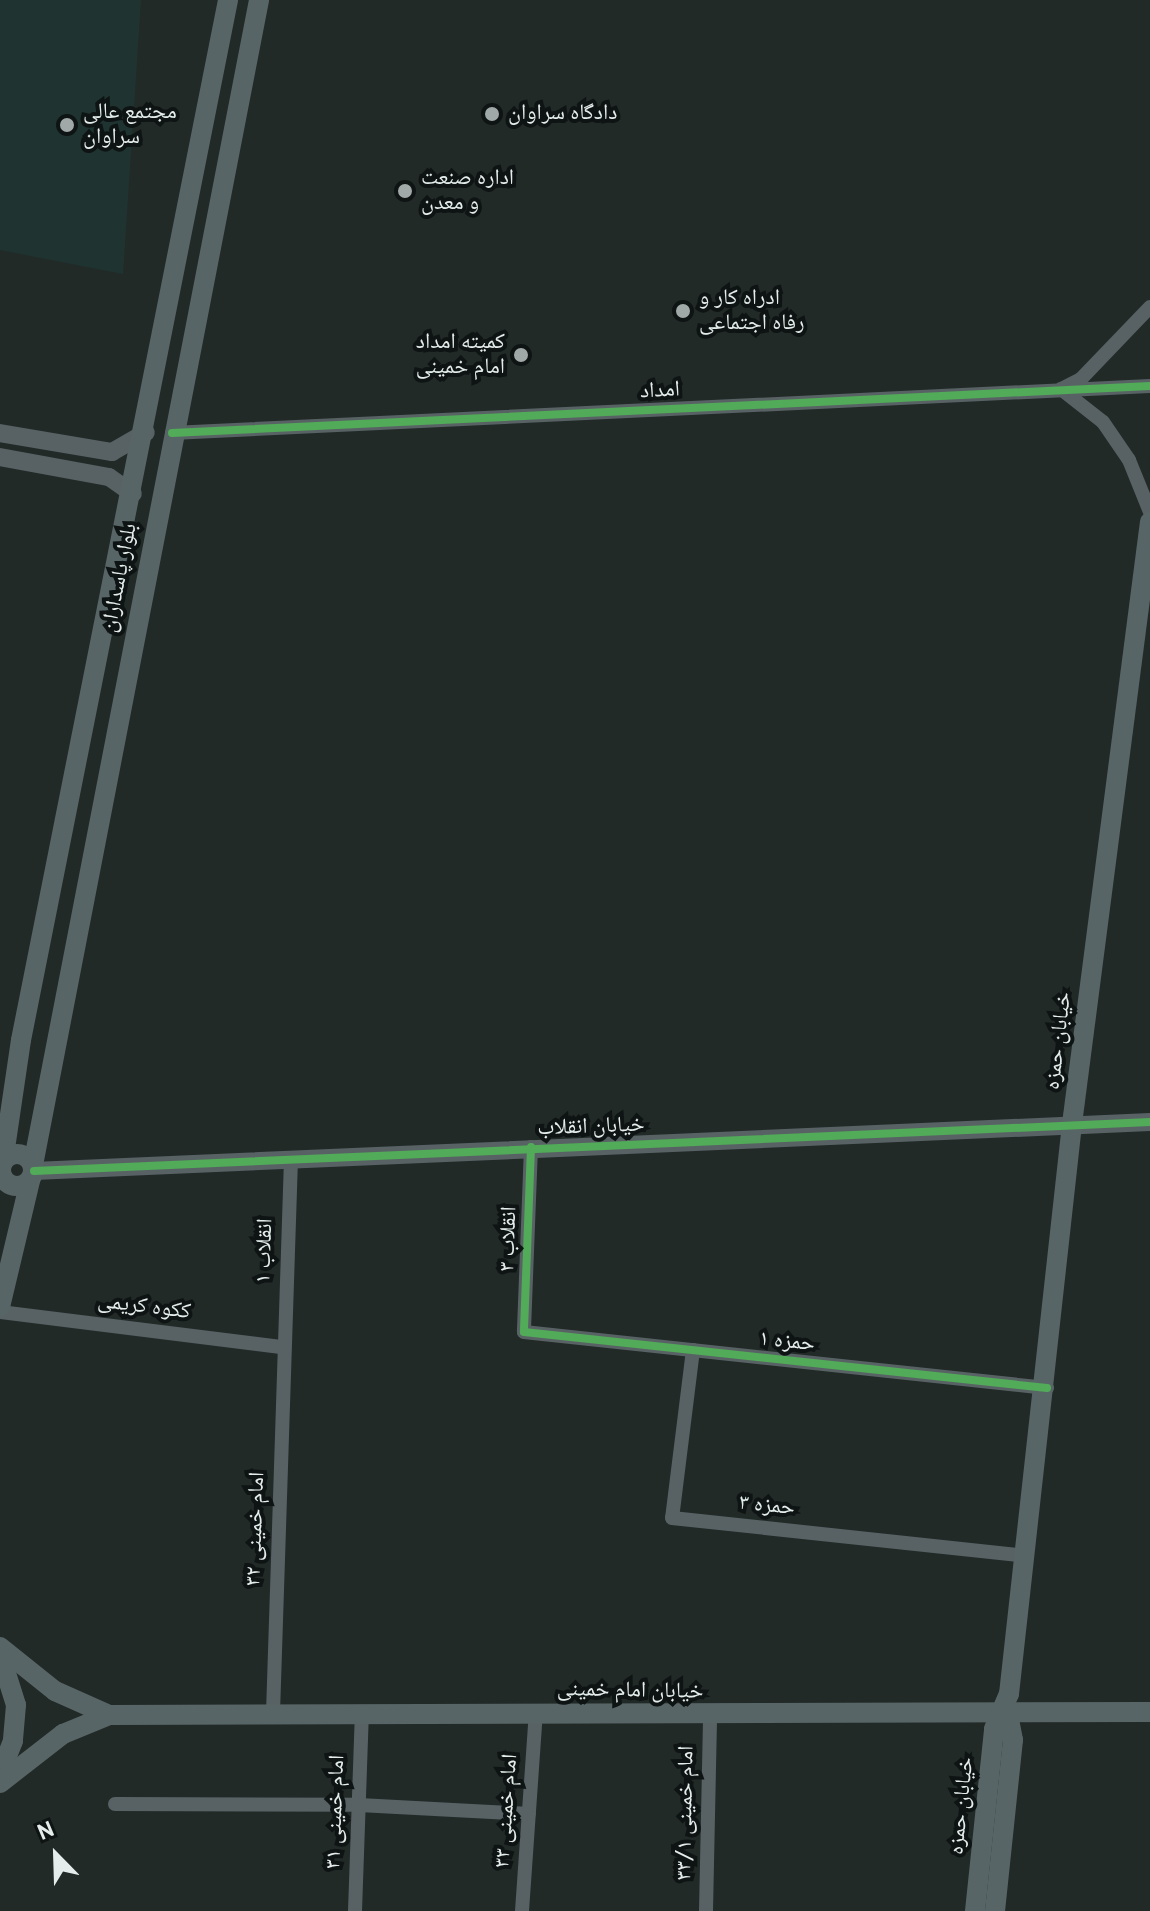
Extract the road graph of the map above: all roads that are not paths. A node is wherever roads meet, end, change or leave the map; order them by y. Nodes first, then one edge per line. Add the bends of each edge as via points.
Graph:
1 (228, 0) edge
2 (259, 0) edge
3 (1150, 307) edge
4 (1150, 386) edge
5 (1061, 389) junction
6 (146, 432) junction
7 (0, 433) edge
8 (172, 433) junction
9 (0, 457) edge
10 (133, 494) junction
11 (1150, 512) edge
12 (1150, 522) edge
13 (1150, 1122) edge
14 (1072, 1124) junction
15 (531, 1147) junction
16 (291, 1158) junction
17 (1, 1171) edge
18 (32, 1172) junction
19 (0, 1310) edge
20 (524, 1332) joint
21 (283, 1347) junction
22 (693, 1350) junction
23 (1047, 1388) junction
24 (1025, 1556) junction
25 (0, 1647) edge
26 (0, 1654) edge
27 (1007, 1710) junction
28 (1150, 1712) edge
29 (273, 1713) junction
30 (536, 1713) junction
31 (109, 1715) junction
32 (362, 1715) junction
33 (710, 1716) junction
34 (0, 1774) edge
35 (0, 1783) edge
36 (115, 1804) dead end
37 (359, 1805) junction
38 (529, 1814) junction
39 (355, 1911) edge
40 (522, 1911) edge
41 (706, 1911) edge
42 (975, 1911) edge
43 (995, 1911) edge

1 - 6 main road, بلوار پاسداران
2 - 8 main road, بلوار پاسداران
3 - 5 street via 1081,379
4 - 5 street, امداد
5 - 8 street, امداد
5 - 11 street via 1103,422 1129,460
6 - 7 street via 112,452
6 - 8 main road
6 - 10 main road, بلوار پاسداران
8 - 18 main road, بلوار پاسداران
9 - 10 street via 109,477
10 - 17 main road, بلوار پاسداران via 21,1040
12 - 14 main road, خیابان حمزه
13 - 14 street, خیابان انقلاب
14 - 15 street, خیابان انقلاب
14 - 23 main road, خیابان حمزه
15 - 16 street, خیابان انقلاب
15 - 20 street, انقلاب ۳
16 - 18 street, خیابان انقلاب
16 - 21 street, انقلاب ۱
17 - 18 main road via 22,1154
18 - 19 main road, بلوار پاسداران
19 - 21 street, ککوه کریمی
20 - 22 street, حمزه ۱
21 - 29 street, امام خمینی ۳۲
22 - 23 street, حمزه ۱
22 - 24 street, حمزه ۳ via 672,1518
23 - 24 main road, خیابان حمزه
24 - 27 main road, خیابان حمزه
25 - 31 main road via 55,1691
26 - 34 main road via 16,1705 13,1741
27 - 28 main road, خیابان امام خمینی
27 - 33 main road, خیابان امام خمینی
27 - 42 main road, خیابان حمزه via 994,1729
27 - 43 main road, خیابان حمزه via 1013,1731
29 - 31 main road, خیابان امام خمینی
29 - 32 main road, خیابان امام خمینی
30 - 32 main road, خیابان امام خمینی
30 - 33 main road, خیابان امام خمینی
30 - 38 street, امام خمینی ۳۳
31 - 35 main road via 63,1734
32 - 37 street, امام خمینی ۳۱
33 - 41 street, امام خمینی ۳۳/۱
36 - 37 street
37 - 38 street
37 - 39 street, امام خمینی ۳۱
38 - 40 street, امام خمینی ۳۳

